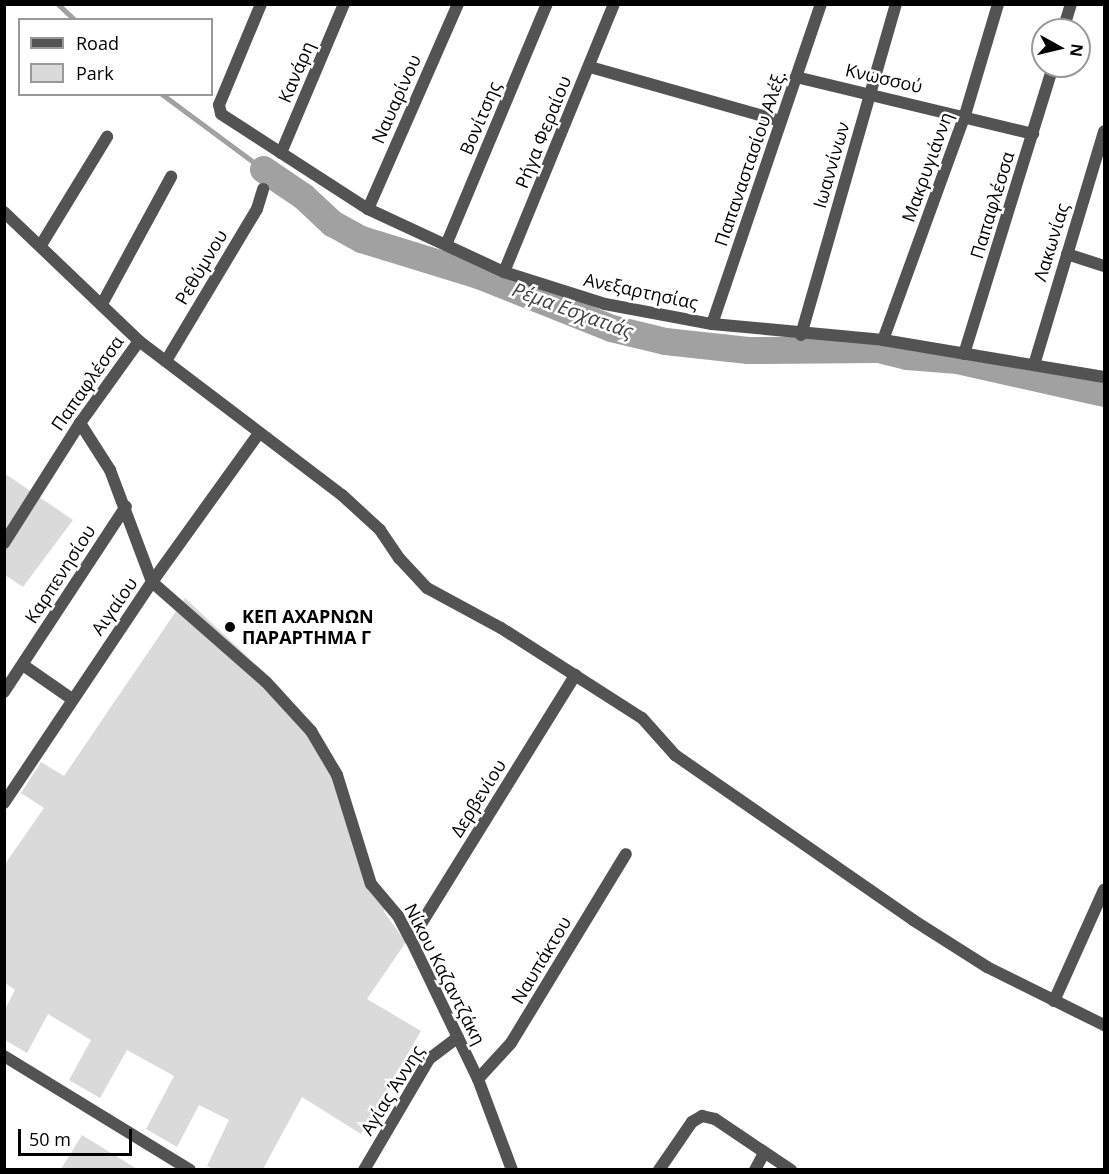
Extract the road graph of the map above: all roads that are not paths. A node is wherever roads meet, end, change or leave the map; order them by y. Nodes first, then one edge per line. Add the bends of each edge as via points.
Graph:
1 (261, 4) edge
2 (345, 4) edge
3 (458, 4) edge
4 (548, 4) edge
5 (614, 4) edge
6 (821, 4) edge
7 (896, 4) edge
8 (998, 4) edge
9 (590, 67) junction
10 (796, 77) junction
11 (1049, 78) edge
12 (871, 92) junction
13 (965, 115) junction
14 (781, 121) junction
15 (1104, 131) edge
16 (1033, 134) junction
17 (107, 137) dead end
18 (281, 153) junction
19 (171, 177) dead end
20 (263, 189) dead end
21 (368, 209) junction
22 (4, 212) edge
23 (41, 245) junction
24 (446, 245) junction
25 (1067, 254) junction
26 (1104, 266) edge
27 (504, 272) junction
28 (102, 304) junction
29 (712, 324) junction
30 (801, 335) junction
31 (883, 340) junction
32 (139, 341) junction
33 (964, 354) junction
34 (166, 361) junction
35 (1034, 364) junction
36 (1104, 377) edge
37 (80, 423) junction
38 (259, 433) junction
39 (126, 506) junction
40 (4, 543) edge
41 (152, 582) junction
42 (23, 665) junction
43 (575, 675) junction
44 (4, 692) edge
45 (72, 699) junction
46 (4, 803) edge
47 (626, 854) dead end
48 (1104, 890) edge
49 (411, 940) junction
50 (1054, 1001) junction
51 (1104, 1025) edge
52 (458, 1037) junction
53 (4, 1056) edge
54 (478, 1079) junction
55 (764, 1153) junction
56 (190, 1170) edge
57 (364, 1170) edge
58 (512, 1170) edge
59 (659, 1170) edge
60 (754, 1170) edge
61 (791, 1170) edge

1 - 18 street, Ανεξαρτησίας via 219,105 221,114
2 - 18 street, Κανάρη
3 - 21 street, Ναυαρίνου
4 - 24 street, Βονίτσης
5 - 9 street, Ρήγα Φεραίου
6 - 10 street, Παπαναστασίου Αλέξ.
7 - 12 street, Ιωαννίνων
8 - 13 street, Μακρυγιάννη
9 - 14 street
9 - 27 street, Ρήγα Φεραίου
10 - 12 street, Κνωσσού
10 - 14 street, Παπαναστασίου Αλέξ.
11 - 16 street, Παπαφλέσσα
12 - 13 street, Κνωσσού
12 - 30 street, Ιωαννίνων
13 - 16 street, Κνωσσού
13 - 31 street, Μακρυγιάννη
14 - 29 street, Παπαναστασίου Αλέξ.
15 - 25 street, Λακωνίας
16 - 33 street, Παπαφλέσσα
17 - 23 street
18 - 21 street, Ανεξαρτησίας
19 - 28 street
20 - 34 street, Ρεθύμνου via 257,209
21 - 24 street, Ανεξαρτησίας
22 - 23 street, Παπαφλέσσα
23 - 28 street, Παπαφλέσσα
24 - 27 street, Ανεξαρτησίας
25 - 26 street
25 - 35 street, Λακωνίας
27 - 29 street, Ανεξαρτησίας via 605,304
28 - 32 street, Παπαφλέσσα
29 - 30 street, Ανεξαρτησίας
30 - 31 street, Ανεξαρτησίας
31 - 33 street, Ανεξαρτησίας
32 - 34 street
32 - 37 street, Παπαφλέσσα
33 - 35 street, Ανεξαρτησίας
34 - 38 street
35 - 36 street, Ανεξαρτησίας
37 - 39 street, Νίκου Καζαντζάκη via 110,470
37 - 40 street, Παπαφλέσσα
38 - 41 street, Αιγαίου
38 - 43 street via 342,495 380,530 427,588 501,627
39 - 41 street, Νίκου Καζαντζάκη
39 - 42 street, Καρπενησίου
41 - 45 street, Αιγαίου
41 - 49 street, Νίκου Καζαντζάκη via 266,682 311,731 337,775 371,885 398,916
42 - 44 street, Καρπενησίου
42 - 45 street
43 - 49 street, Δερβενίου
43 - 50 street via 642,718 675,755 913,920 987,967
45 - 46 street, Αιγαίου
47 - 54 street, Ναυπάκτου via 511,1043
48 - 50 street
49 - 52 street, Νίκου Καζαντζάκη
50 - 51 street
52 - 54 street, Νίκου Καζαντζάκη
52 - 57 street, Αγίας Άννης via 429,1059
53 - 56 street
54 - 58 street, Νίκου Καζαντζάκη
55 - 59 street via 715,1119 702,1116 692,1122
55 - 60 street
55 - 61 street

